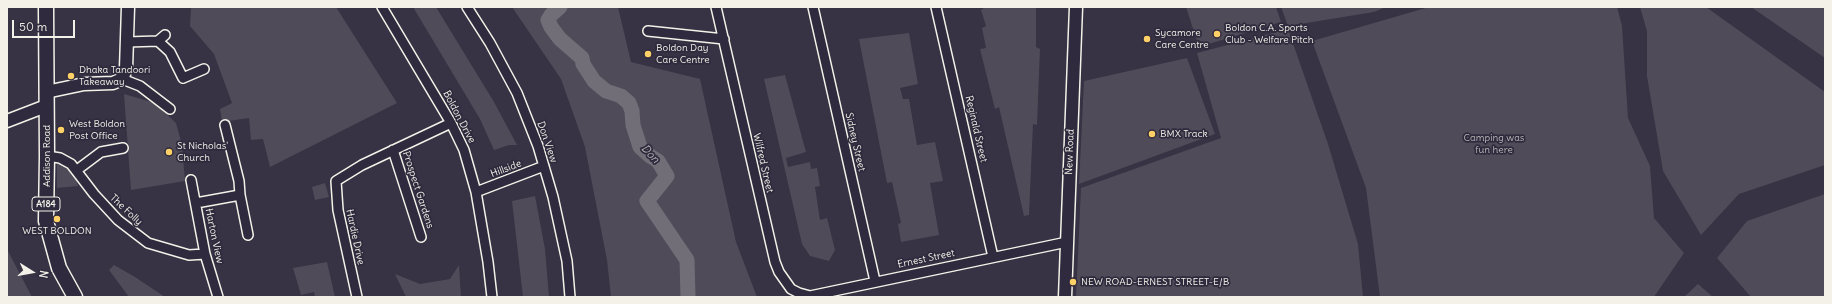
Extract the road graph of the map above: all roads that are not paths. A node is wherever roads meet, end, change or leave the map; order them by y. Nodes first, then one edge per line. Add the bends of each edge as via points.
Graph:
1 (46, 7) edge
2 (128, 7) edge
3 (382, 7) edge
4 (467, 7) edge
5 (716, 7) edge
6 (813, 7) edge
7 (936, 7) edge
8 (1076, 7) edge
9 (648, 31) dead end
10 (724, 39) junction
11 (126, 42) junction
12 (204, 69) dead end
13 (122, 79) junction
14 (46, 92) junction
15 (46, 106) junction
16 (170, 109) dead end
17 (7, 121) edge
18 (451, 123) junction
19 (225, 125) dead end
20 (123, 148) dead end
21 (393, 150) junction
22 (47, 156) junction
23 (544, 166) junction
24 (77, 170) junction
25 (191, 180) dead end
26 (336, 181) joint
27 (476, 192) junction
28 (240, 195) junction
29 (196, 203) junction
30 (248, 235) dead end
31 (421, 237) dead end
32 (1067, 242) junction
33 (205, 254) junction
34 (993, 257) junction
35 (875, 282) junction
36 (791, 289) joint
37 (75, 297) edge
38 (218, 297) edge
39 (358, 297) edge
40 (492, 297) edge
41 (570, 297) edge
42 (1065, 297) edge

1 - 14 main road, A184
2 - 11 main road
3 - 18 street, Boldon Drive
4 - 23 street, Don View via 517,93
5 - 10 street, Wilfred Street
6 - 35 street, Sidney Street
7 - 34 street, Reginald Street
8 - 32 main road, New Road
9 - 10 street
10 - 36 street, Wilfred Street via 775,262
11 - 12 street via 162,38 183,78
11 - 13 main road via 126,70
13 - 14 main road via 113,83 84,84
13 - 16 street via 140,86
14 - 15 main road, A184
15 - 17 main road
15 - 22 main road, Addison Road / A184
18 - 21 street, Prospect Gardens
18 - 27 street, Boldon Drive via 464,150
19 - 28 street
20 - 24 street via 100,152
21 - 26 street, Prospect Gardens
21 - 31 street, Prospect Gardens
22 - 24 street, The Folly via 60,158
22 - 37 main road, Addison Road / A184 via 46,222 59,268
23 - 27 street, Hillside
23 - 41 street, Don View via 567,261
24 - 33 street, The Folly via 94,194 118,220 148,243 189,255
25 - 29 street, Harton View
26 - 39 street, Hardie Drive via 338,210
27 - 40 street, Boldon Drive
28 - 29 street
28 - 30 street
29 - 33 street, Harton View
32 - 34 street, Ernest Street
32 - 42 main road, New Road
33 - 38 street, Harton View
34 - 35 street, Ernest Street
35 - 36 street, Ernest Street via 810,296

